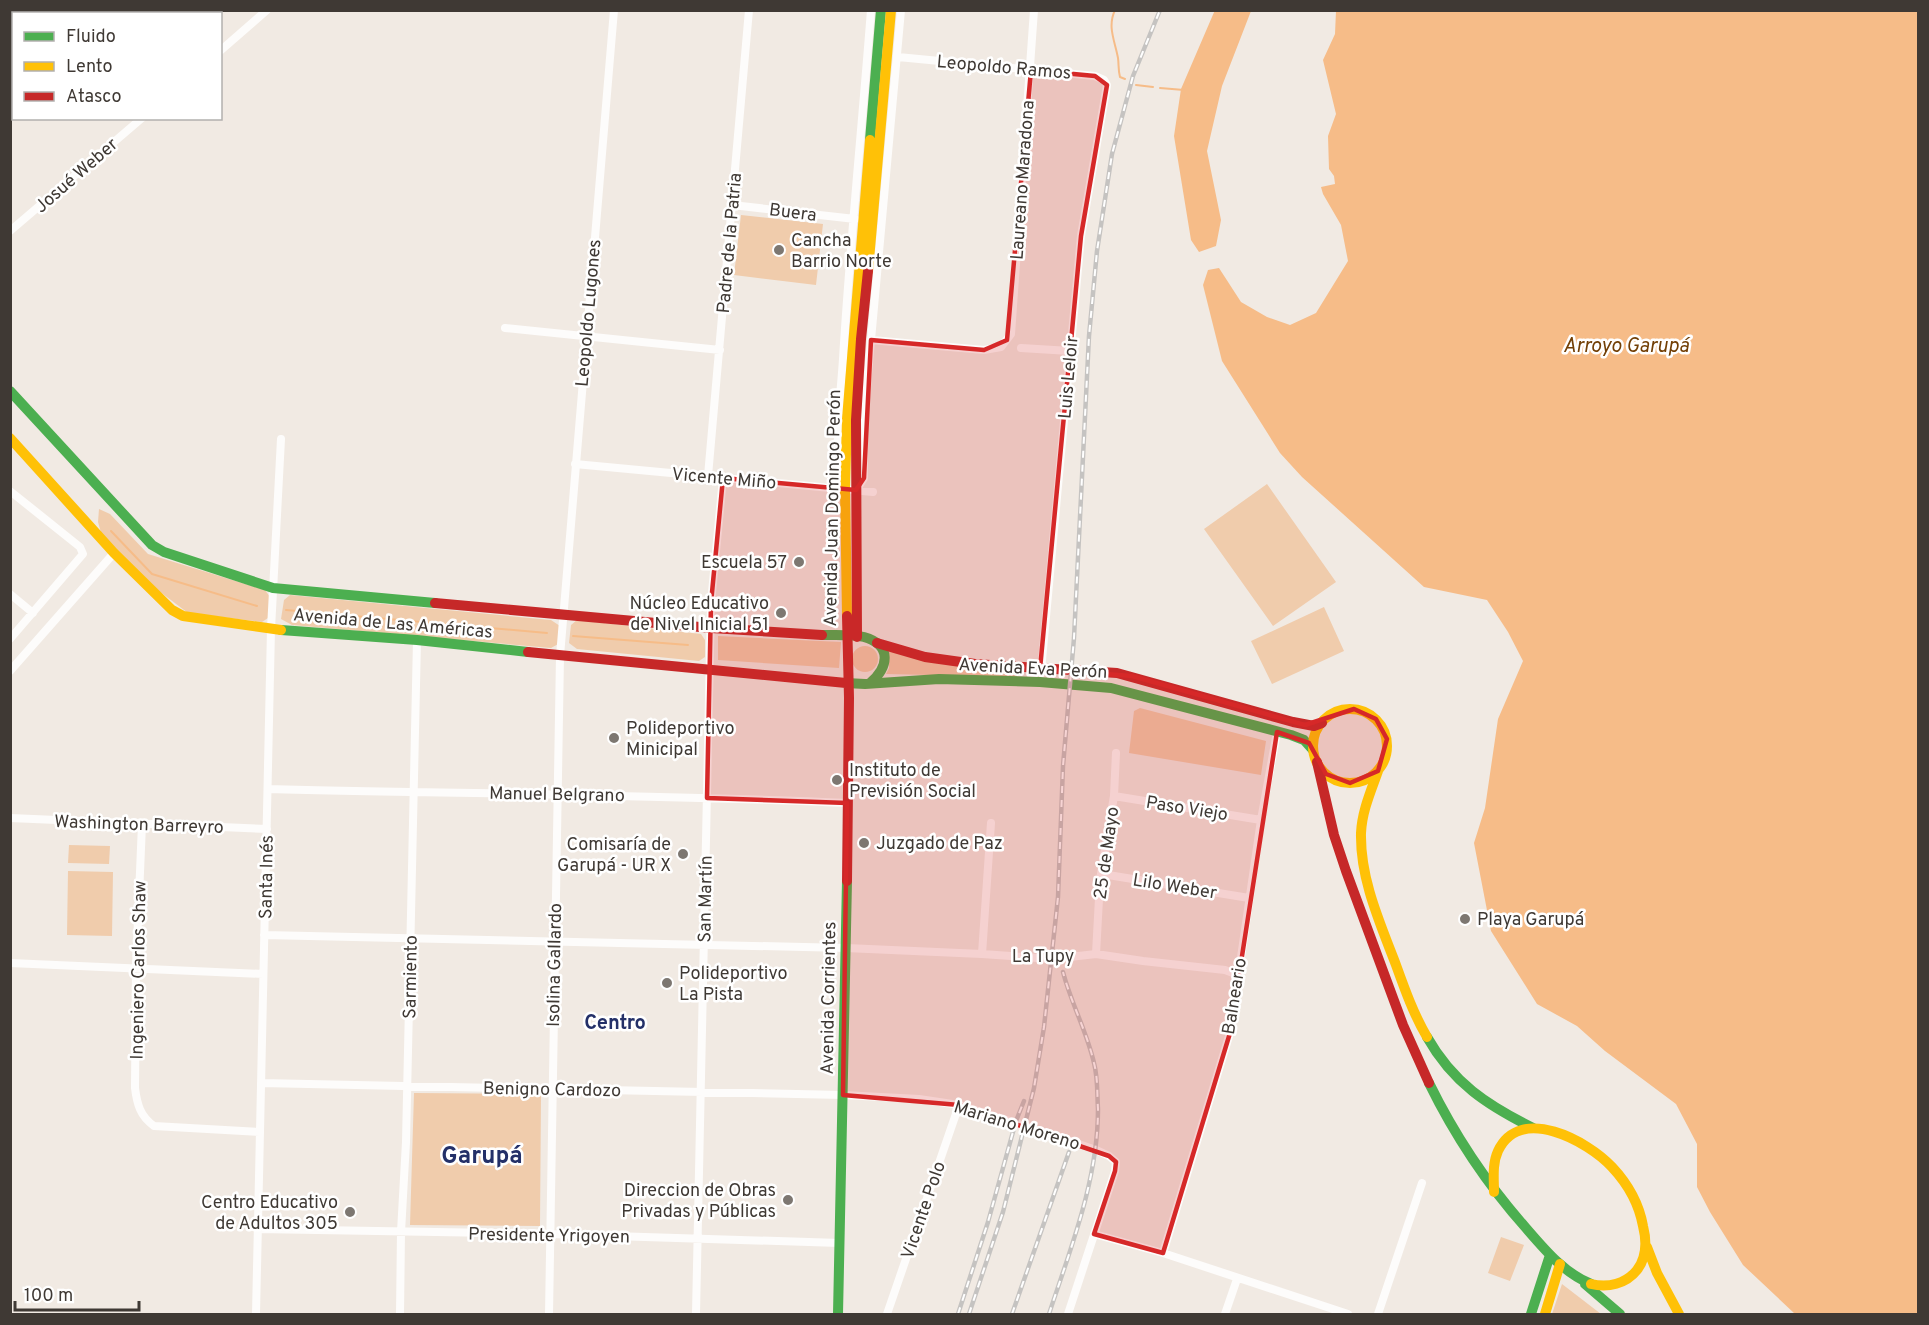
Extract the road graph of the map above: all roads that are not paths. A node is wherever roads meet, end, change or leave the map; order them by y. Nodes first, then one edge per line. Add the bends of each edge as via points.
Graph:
1 (267, 10) edge
2 (614, 10) edge
3 (749, 10) edge
4 (871, 10) edge
5 (881, 10) edge
6 (891, 10) edge
7 (901, 10) edge
8 (1034, 10) edge
9 (222, 49) edge
10 (898, 57) junction
11 (1031, 70) junction
12 (1107, 86) joint
13 (140, 120) edge
14 (732, 205) junction
15 (855, 219) junction
16 (10, 231) edge
17 (505, 328) dead end
18 (586, 335) junction
19 (871, 340) junction
20 (1021, 348) dead end
21 (720, 350) junction
22 (1070, 351) junction
23 (10, 391) edge
24 (11, 438) edge
25 (282, 439) dead end
26 (575, 464) junction
27 (708, 476) junction
28 (723, 478) junction
29 (851, 490) junction
30 (10, 491) edge
31 (873, 492) dead end
32 (114, 553) junction
33 (273, 588) junction
34 (10, 594) edge
35 (33, 613) junction
36 (562, 615) junction
37 (711, 628) junction
38 (271, 629) junction
39 (852, 637) junction
40 (10, 639) edge
41 (417, 640) junction
42 (874, 642) junction
43 (560, 656) junction
44 (710, 669) junction
45 (1040, 669) junction
46 (10, 671) edge
47 (848, 682) junction
48 (1040, 682) junction
49 (870, 683) junction
50 (1322, 723) junction
51 (1277, 732) junction
52 (1313, 750) junction
53 (1116, 753) dead end
54 (1317, 762) junction
55 (1378, 771) junction
56 (268, 789) junction
57 (414, 792) junction
58 (558, 793) junction
59 (1114, 796) junction
60 (707, 798) junction
61 (847, 803) junction
62 (10, 818) edge
63 (1261, 820) junction
64 (992, 823) dead end
65 (142, 824) junction
66 (267, 829) junction
67 (1102, 873) junction
68 (1249, 898) junction
69 (264, 935) junction
70 (411, 938) junction
71 (555, 942) junction
72 (704, 945) junction
73 (846, 948) junction
74 (982, 954) junction
75 (1096, 954) junction
76 (10, 963) edge
77 (136, 968) junction
78 (263, 974) junction
79 (1238, 975) junction
80 (261, 1083) junction
81 (407, 1086) junction
82 (552, 1089) junction
83 (701, 1093) junction
84 (843, 1095) junction
85 (959, 1105) junction
86 (1533, 1128) junction
87 (260, 1132) junction
88 (1422, 1183) dead end
89 (1494, 1192) junction
90 (258, 1229) junction
91 (401, 1232) junction
92 (549, 1234) junction
93 (1094, 1234) junction
94 (698, 1239) junction
95 (840, 1243) junction
96 (1646, 1245) junction
97 (1163, 1253) junction
98 (1550, 1255) junction
99 (1560, 1264) junction
100 (1237, 1278) junction
101 (1580, 1280) junction
102 (256, 1314) edge
103 (400, 1314) edge
104 (549, 1314) edge
105 (696, 1314) edge
106 (838, 1314) edge
107 (888, 1314) edge
108 (1068, 1314) edge
109 (1225, 1314) edge
110 (1348, 1314) edge
111 (1378, 1314) edge
112 (1531, 1314) edge
113 (1545, 1314) edge
114 (1620, 1314) edge
115 (1679, 1314) edge

1 - 9 street
2 - 18 street, Leopoldo Lugones
3 - 14 street, Padre de la Patria
4 - 15 street
5 - 29 main road, Avenida Juan Domingo Perón via 853,338
6 - 29 main road, Avenida Juan Domingo Perón
7 - 10 street
8 - 11 street, Laureano Maradona
10 - 11 street, Leopoldo Ramos
10 - 19 street
11 - 12 street, Leopoldo Ramos via 1095,76
11 - 19 street, Laureano Maradona via 1011,334 1001,346 984,350
12 - 22 street, Luis Leloir via 1081,236
13 - 16 street, Josué Weber
14 - 15 street, Buera
14 - 21 street, Padre de la Patria
15 - 29 street via 839,418 839,470
17 - 18 street
18 - 21 street
18 - 26 street, Leopoldo Lugones
19 - 29 street via 864,478
20 - 22 street
21 - 27 street, Padre de la Patria
22 - 45 street, Luis Leloir
23 - 33 main road, Avenida de Las Américas via 152,544 164,552
24 - 32 main road, Avenida de Las Américas
25 - 33 street, Santa Inés
26 - 27 street, Vicente Miño
26 - 36 street, Leopoldo Lugones
27 - 28 street, Vicente Miño
28 - 29 street, Vicente Miño
28 - 37 street
29 - 31 street, Vicente Miño
29 - 39 main road, Avenida Juan Domingo Perón
30 - 35 street via 80,547 83,554
32 - 38 main road, Avenida de Las Américas via 183,616
32 - 46 street
33 - 36 main road, Avenida de Las Américas
33 - 38 street, Santa Inés
34 - 35 street
35 - 40 street
36 - 37 main road, Avenida de Las Américas
36 - 43 street, Isolina Gallardo
37 - 39 main road, Avenida de Las Américas
37 - 44 street, San Martín
38 - 41 main road, Avenida de Las Américas
38 - 56 street, Santa Inés
39 - 42 main road, Avenida Eva Perón
39 - 47 main road, Avenida Juan Domingo Perón
41 - 43 main road, Avenida de Las Américas
41 - 57 street, Sarmiento
42 - 45 main road, Avenida Eva Perón via 925,657
42 - 49 main road via 886,663 881,675
43 - 44 main road, Avenida de Las Américas
43 - 58 street, Isolina Gallardo
44 - 47 main road, Avenida de Las Américas
44 - 60 street, San Martín
45 - 48 street, Luis Leloir
45 - 50 main road, Avenida Eva Perón via 1124,675 1293,722 1314,726
47 - 49 main road, Avenida Eva Perón
47 - 61 main road, Avenida Corrientes
48 - 49 main road, Avenida Eva Perón via 939,679
48 - 51 main road, Avenida Eva Perón via 1128,692
50 - 52 main road
50 - 55 main road via 1332,714 1348,710 1366,712 1376,719 1387,739 1384,761
51 - 52 main road, Avenida Eva Perón via 1304,740
51 - 63 street, Balneario
52 - 54 main road
53 - 59 street, 25 de Mayo
54 - 55 main road via 1331,778 1350,783
54 - 89 main road via 1339,851 1401,1023 1457,1138
55 - 86 main road via 1362,822 1363,863 1372,902 1416,1016 1431,1046 1471,1093
56 - 57 street, Manuel Belgrano
56 - 66 street, Santa Inés
57 - 58 street, Manuel Belgrano
57 - 70 street, Sarmiento
58 - 60 street, Manuel Belgrano
58 - 71 street, Isolina Gallardo
59 - 63 street, Paso Viejo
59 - 67 street, 25 de Mayo
60 - 61 street, Manuel Belgrano
60 - 72 street, San Martín
61 - 73 main road, Avenida Corrientes
62 - 65 street, Washington Barreyro
63 - 68 street, Balneario
64 - 74 street
65 - 66 street, Washington Barreyro
65 - 77 street, Ingeniero Carlos Shaw
66 - 69 street, Santa Inés
67 - 68 street, Lilo Weber
67 - 75 street, 25 de Mayo
68 - 79 street, Balneario
69 - 70 street, La Tupy
69 - 78 street, Santa Inés
70 - 71 street, La Tupy
70 - 81 street, Sarmiento
71 - 72 street, La Tupy
71 - 82 street, Isolina Gallardo
72 - 73 street, La Tupy
72 - 83 street, San Martín
73 - 74 street, La Tupy
73 - 84 main road, Avenida Corrientes
74 - 75 street, La Tupy via 1052,959
75 - 79 street, La Tupy via 1225,970
76 - 77 street
77 - 78 street
77 - 87 street, Ingeniero Carlos Shaw via 135,1088 141,1114 154,1126
78 - 80 street, Santa Inés
79 - 97 street, Balneario via 1230,1033
80 - 81 street, Benigno Cardozo
80 - 87 street, Santa Inés
81 - 82 street, Benigno Cardozo
81 - 91 street, Sarmiento
82 - 83 street, Benigno Cardozo
82 - 92 street, Isolina Gallardo
83 - 84 street, Benigno Cardozo
83 - 94 street, San Martín
84 - 85 street, Mariano Moreno
84 - 95 main road, Avenida Corrientes
85 - 93 street, Mariano Moreno via 1096,1150 1116,1162
85 - 107 street, Vicente Polo
86 - 89 main road via 1509,1137 1501,1147 1494,1164
86 - 96 main road via 1577,1140 1613,1168 1633,1196
87 - 90 street, Santa Inés
88 - 111 street
89 - 98 main road
90 - 91 street, Presidente Yrigoyen
90 - 102 street, Santa Inés
91 - 92 street, Presidente Yrigoyen
91 - 103 street, Sarmiento
92 - 94 street, Presidente Yrigoyen
92 - 104 street, Isolina Gallardo
93 - 97 street
93 - 108 street
94 - 95 street, Presidente Yrigoyen
94 - 105 street, San Martín
95 - 106 main road, Avenida Corrientes
96 - 101 main road via 1642,1263 1623,1281 1604,1287
96 - 115 main road
97 - 100 street
98 - 99 main road
98 - 112 main road
99 - 101 main road
99 - 113 main road
100 - 109 street
100 - 110 street
101 - 114 main road

